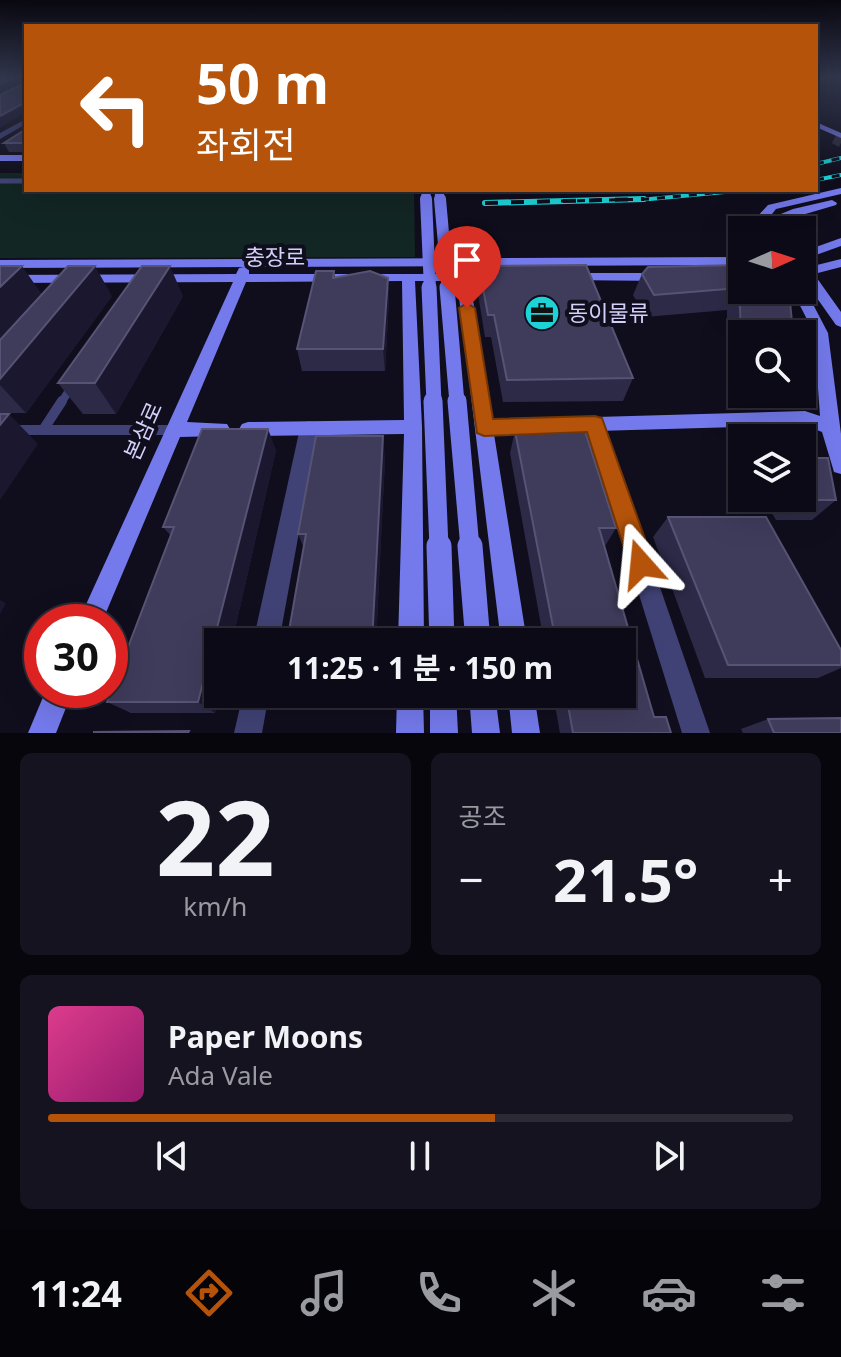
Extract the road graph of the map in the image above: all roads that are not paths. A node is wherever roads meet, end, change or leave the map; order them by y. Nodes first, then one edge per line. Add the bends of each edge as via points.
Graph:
1 (24, 122) edge
2 (818, 125) edge
3 (818, 131) edge
4 (24, 134) edge
5 (1, 135) edge
6 (838, 137) edge
7 (0, 158) edge
8 (24, 158) edge
9 (0, 167) edge
10 (24, 167) edge
11 (0, 181) edge
12 (24, 181) edge
13 (841, 191) edge
14 (426, 192) edge
15 (439, 192) edge
16 (841, 200) edge
17 (764, 216) edge
18 (785, 216) edge
19 (841, 242) edge
20 (816, 251) edge
21 (728, 261) edge
22 (841, 263) edge
23 (0, 264) edge
24 (816, 268) edge
25 (244, 270) junction
26 (408, 277) junction
27 (509, 277) edge
28 (556, 277) edge
29 (680, 277) edge
30 (463, 278) junction
31 (0, 279) edge
32 (816, 288) edge
33 (806, 304) edge
34 (841, 322) edge
35 (78, 378) edge
36 (595, 424) junction
37 (413, 427) junction
38 (484, 427) junction
39 (830, 427) junction
40 (309, 428) junction
41 (0, 430) edge
42 (43, 430) junction
43 (174, 430) junction
44 (841, 466) edge
45 (98, 604) edge
46 (269, 628) edge
47 (411, 628) edge
48 (442, 628) edge
49 (477, 628) edge
50 (512, 628) edge
51 (52, 708) edge
52 (253, 708) edge
53 (410, 708) edge
54 (443, 708) edge
55 (483, 708) edge
56 (523, 708) edge
57 (42, 733) edge
58 (248, 733) edge
59 (410, 733) edge
60 (444, 733) edge
61 (486, 733) edge
62 (526, 733) edge
63 (696, 733) edge

1 - 5 street
2 - 6 street
3 - 6 street
4 - 5 street
7 - 8 street
9 - 10 street
11 - 12 lane
13 - 17 street via 772,207
14 - 48 street, bridge
15 - 49 street, bridge
16 - 18 street
19 - 20 street
21 - 25 street, 충장로
22 - 24 street
23 - 25 street, 충장로
25 - 26 street, 충장로
25 - 31 street, 충장로
25 - 43 street, 본삼로
26 - 30 street, 충장로
26 - 37 street
27 - 30 street, 충장로
28 - 29 street
30 - 38 street
32 - 34 street
33 - 39 street via 821,333
35 - 42 lane
36 - 38 street
36 - 39 street via 805,418
36 - 63 street
37 - 40 street
37 - 47 street
38 - 50 street
39 - 44 street
40 - 43 street
40 - 46 street
41 - 42 lane
42 - 43 lane
43 - 45 street, 본삼로
51 - 57 street
52 - 58 street
53 - 59 street
54 - 60 street
55 - 61 street
56 - 62 street

